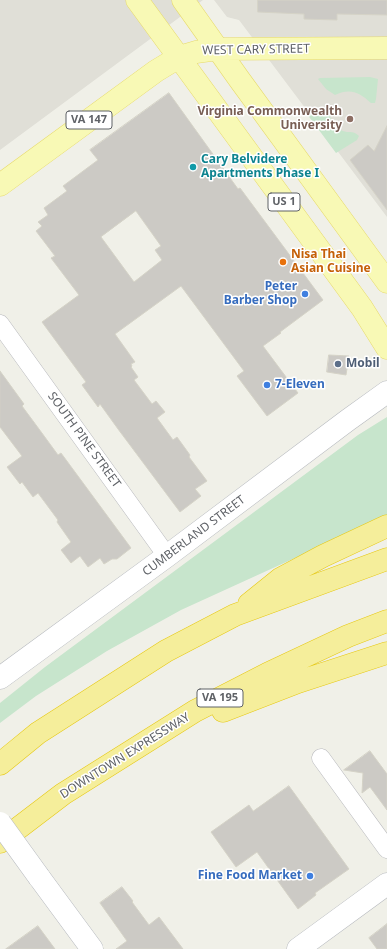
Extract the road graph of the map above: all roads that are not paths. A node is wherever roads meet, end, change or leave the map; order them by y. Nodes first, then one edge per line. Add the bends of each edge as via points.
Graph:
1 (137, 0) edge
2 (183, 0) edge
3 (387, 48) edge
4 (218, 49) junction
5 (179, 57) junction
6 (0, 185) edge
7 (387, 282) edge
8 (0, 324) edge
9 (387, 348) edge
10 (387, 392) edge
11 (387, 526) edge
12 (167, 556) junction
13 (387, 559) edge
14 (235, 615) junction
15 (387, 621) edge
16 (387, 653) edge
17 (0, 678) edge
18 (321, 758) dead end
19 (0, 764) edge
20 (64, 794) junction
21 (0, 823) edge
22 (0, 842) edge
23 (387, 848) edge
24 (387, 884) edge
25 (92, 949) edge
26 (298, 949) edge

1 - 5 main road, US 1
2 - 4 main road, US 1
3 - 4 main road, WEST CARY STREET / VA 147
4 - 5 main road, WEST CARY STREET / VA 147
4 - 7 main road, US 1
5 - 6 main road, WEST CARY STREET / VA 147 via 156,70
5 - 9 main road, US 1 via 362,308
8 - 12 street, SOUTH PINE STREET
10 - 12 main road, CUMBERLAND STREET
11 - 14 highway via 280,579
12 - 17 main road, CUMBERLAND STREET
13 - 14 highway
14 - 19 highway via 166,651 38,733
15 - 20 highway, DOWNTOWN EXPRESSWAY / VA 195 via 348,636 195,711
16 - 20 highway via 298,682 224,711
18 - 23 street
20 - 22 highway, DOWNTOWN EXPRESSWAY / VA 195
21 - 25 main road, bridge
24 - 26 main road

